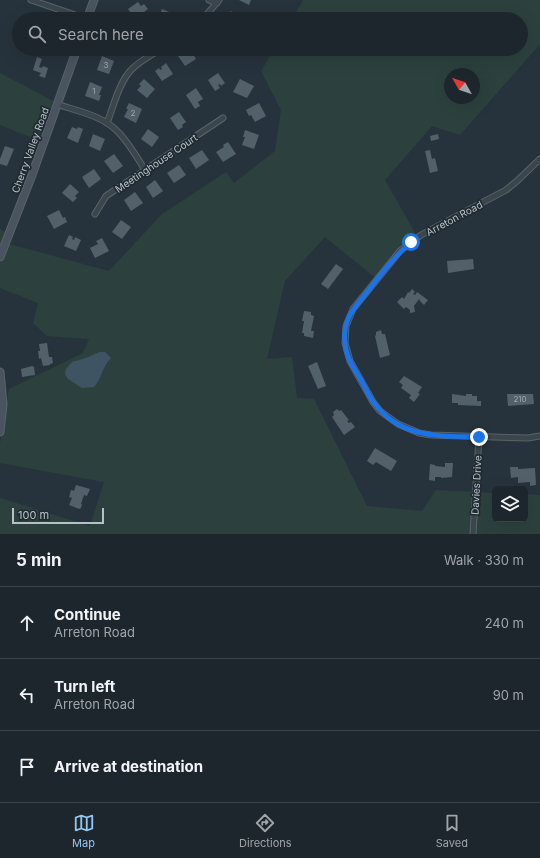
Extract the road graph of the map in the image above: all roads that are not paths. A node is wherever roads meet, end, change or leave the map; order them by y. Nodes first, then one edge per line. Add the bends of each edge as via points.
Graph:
1 (31, 0) edge
2 (94, 0) edge
3 (209, 0) edge
4 (218, 1) edge
5 (66, 12) edge
6 (90, 12) edge
7 (209, 12) edge
8 (74, 56) edge
9 (150, 56) edge
10 (57, 104) junction
11 (223, 118) dead end
12 (107, 123) junction
13 (540, 159) edge
14 (145, 170) junction
15 (95, 214) dead end
16 (0, 256) edge
17 (0, 372) edge
18 (0, 432) edge
19 (540, 436) edge
20 (479, 437) junction
21 (473, 534) edge

1 - 5 street
2 - 6 street
3 - 4 street
4 - 7 street
8 - 10 street, Cherry Valley Road
9 - 12 street via 127,74
10 - 12 street
10 - 16 street, Cherry Valley Road
11 - 14 street, Meetinghouse Court
12 - 14 street via 122,135
13 - 20 street, Arreton Road via 506,190 421,235 406,247 392,260 354,309 346,326 345,343 350,361 373,402 389,419 419,433
14 - 15 street, Meetinghouse Court via 106,196
17 - 18 street via 3,404
19 - 20 street, Arreton Road
20 - 21 street, Davies Drive

